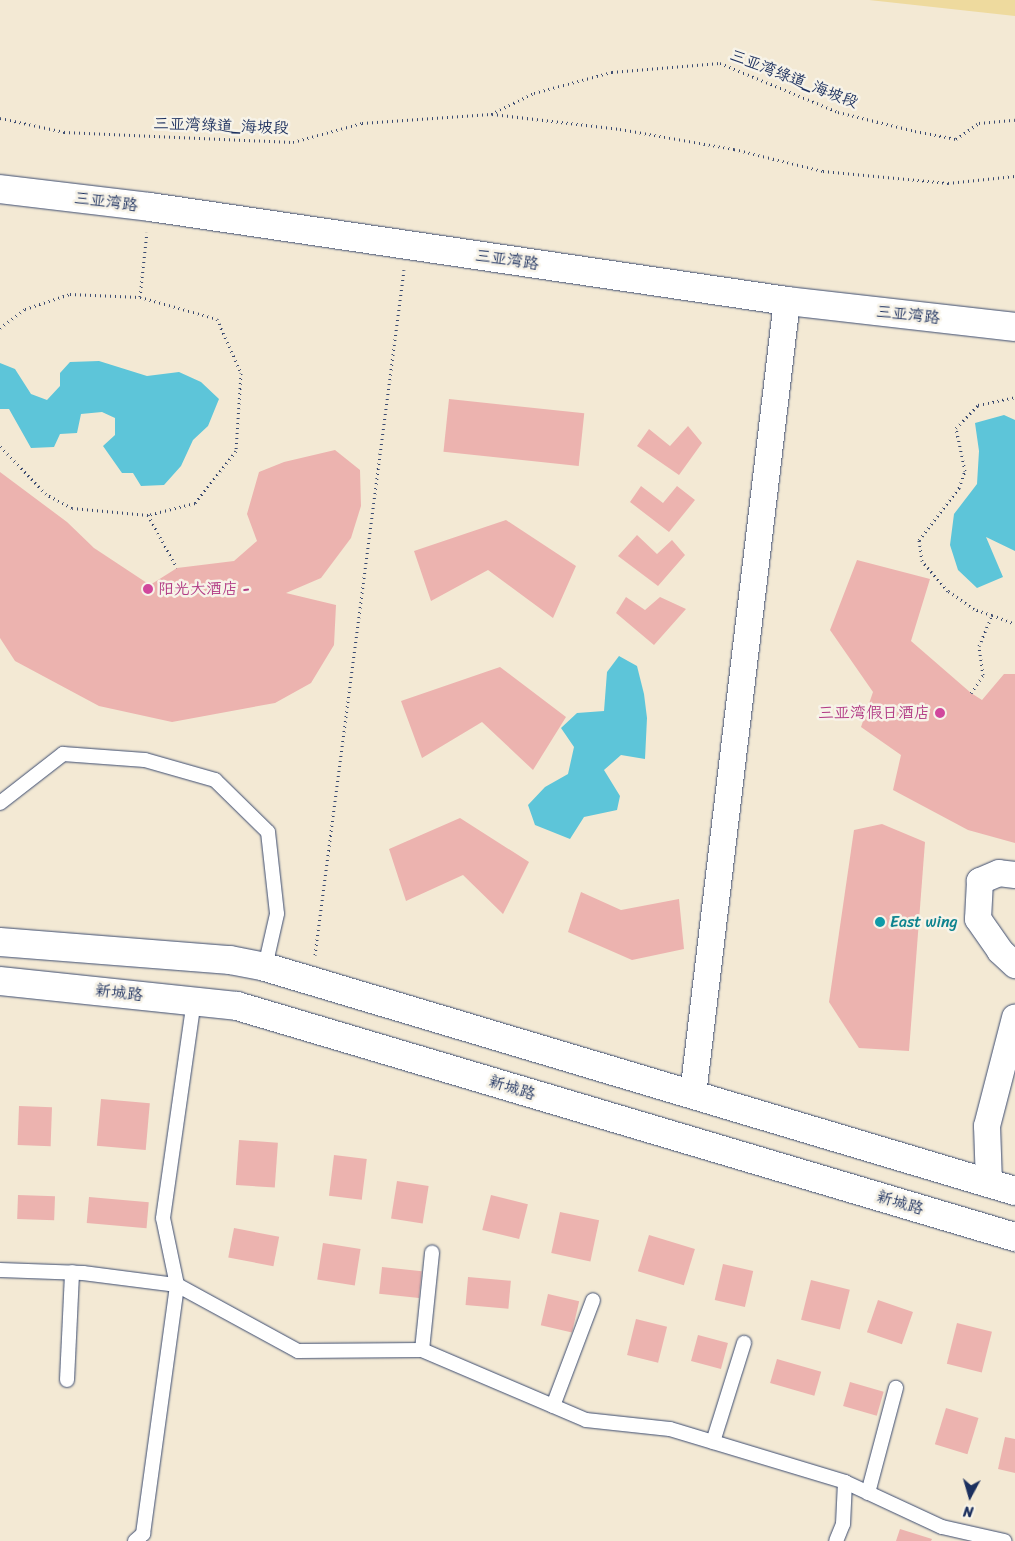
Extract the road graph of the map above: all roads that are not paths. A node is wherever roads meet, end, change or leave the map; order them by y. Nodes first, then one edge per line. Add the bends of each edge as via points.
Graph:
1 (0, 189) edge
2 (786, 301) junction
3 (1015, 327) edge
4 (0, 803) edge
5 (1015, 875) edge
6 (0, 942) edge
7 (1015, 965) edge
8 (265, 967) junction
9 (0, 981) edge
10 (194, 1001) junction
11 (1015, 1018) edge
12 (693, 1095) junction
13 (988, 1183) junction
14 (1015, 1191) edge
15 (1015, 1237) edge
16 (432, 1253) dead end
17 (0, 1270) edge
18 (72, 1272) junction
19 (177, 1285) junction
20 (593, 1300) dead end
21 (744, 1343) dead end
22 (422, 1350) junction
23 (67, 1380) dead end
24 (896, 1388) dead end
25 (553, 1406) junction
26 (713, 1442) junction
27 (845, 1482) junction
28 (868, 1493) junction
29 (136, 1541) edge
30 (836, 1541) edge
31 (1004, 1541) edge

1 - 2 main road, 三亚湾路 via 150,207
2 - 3 main road, 三亚湾路
2 - 12 street
4 - 8 lane via 63,754 145,760 215,780 268,832 277,914
5 - 7 street via 1000,873 980,881 978,919 1000,951
6 - 8 main road via 230,960
8 - 12 main road
9 - 10 main road, 新城路
10 - 15 main road, 新城路 via 237,1006
10 - 19 lane via 163,1218
11 - 13 street via 987,1126
12 - 13 main road
13 - 14 main road
16 - 22 lane
17 - 18 lane
18 - 19 lane
18 - 23 lane
19 - 22 lane via 298,1350
19 - 29 lane via 142,1534
20 - 25 lane
21 - 26 lane
22 - 25 lane
24 - 28 lane
25 - 26 lane via 586,1420 670,1429
26 - 27 lane
27 - 28 lane
27 - 30 lane via 843,1524
28 - 31 lane via 942,1527

